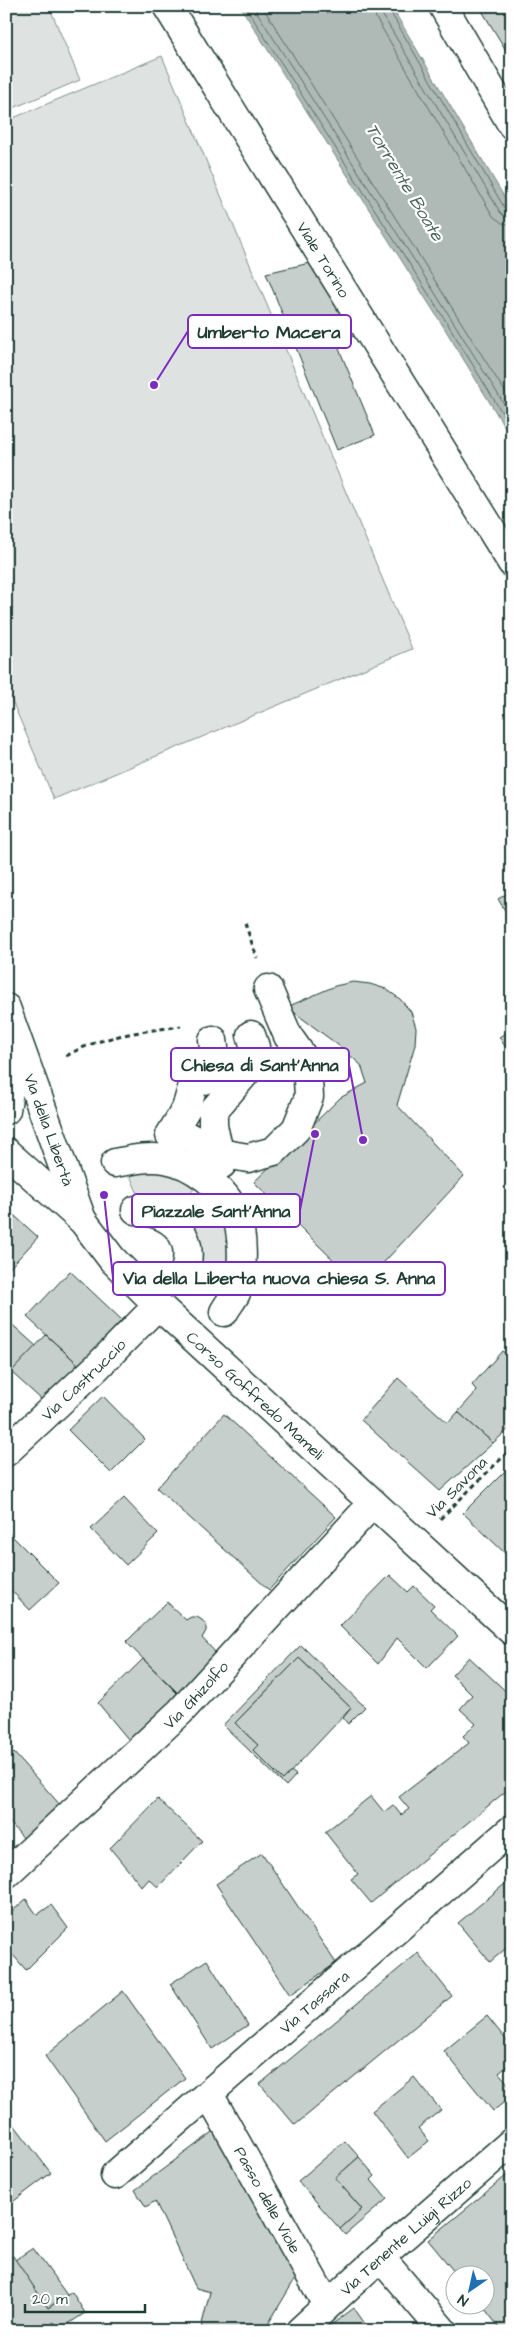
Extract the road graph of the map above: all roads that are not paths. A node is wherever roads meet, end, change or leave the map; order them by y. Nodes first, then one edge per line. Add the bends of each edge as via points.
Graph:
1 (168, 6) edge
2 (443, 6) edge
3 (512, 125) edge
4 (512, 562) edge
5 (268, 989) dead end
6 (6, 1008) edge
7 (251, 1035) dead end
8 (213, 1040) dead end
9 (6, 1047) edge
10 (6, 1110) edge
11 (6, 1152) edge
12 (219, 1153) junction
13 (115, 1164) dead end
14 (217, 1186) junction
15 (136, 1210) dead end
16 (82, 1221) junction
17 (184, 1274) dead end
18 (158, 1305) junction
19 (224, 1312) dead end
20 (6, 1452) edge
21 (373, 1503) junction
22 (512, 1631) edge
23 (512, 1829) edge
24 (6, 1874) edge
25 (209, 2094) junction
26 (512, 2142) edge
27 (115, 2175) dead end
28 (380, 2257) junction
29 (327, 2306) junction
30 (300, 2331) edge
31 (443, 2331) edge

1 - 4 street, Viale Torino
2 - 3 street
5 - 12 street via 288,1036 307,1063 309,1097 296,1129 274,1151 248,1158
6 - 16 street, Via della Libertà
7 - 12 street via 255,1047 254,1064 213,1111
8 - 12 street via 212,1073 192,1085 186,1108 170,1135 189,1137
9 - 10 street, Via della Libertà via 12,1072
11 - 16 street, Corso Goffredo Mameli
12 - 14 street via 223,1169
13 - 14 street via 139,1158 166,1159 195,1170
14 - 19 street via 235,1213 241,1240 236,1292
15 - 17 street via 151,1211 178,1226 187,1244 188,1262
16 - 18 street, Corso Goffredo Mameli via 112,1259
18 - 20 street, Via Castruccio
18 - 21 street, Corso Goffredo Mameli
21 - 22 street, Corso Goffredo Mameli
21 - 24 street, Via Ghizolfo via 180,1712
23 - 25 street, Via Tassara
25 - 27 street, Via Tassara
25 - 29 street, Passo delle Viole
26 - 28 street, Via Tenente Luigi Rizzo
28 - 29 street, Via Tenente Luigi Rizzo
28 - 31 street
29 - 30 street, Via Tenente Luigi Rizzo

